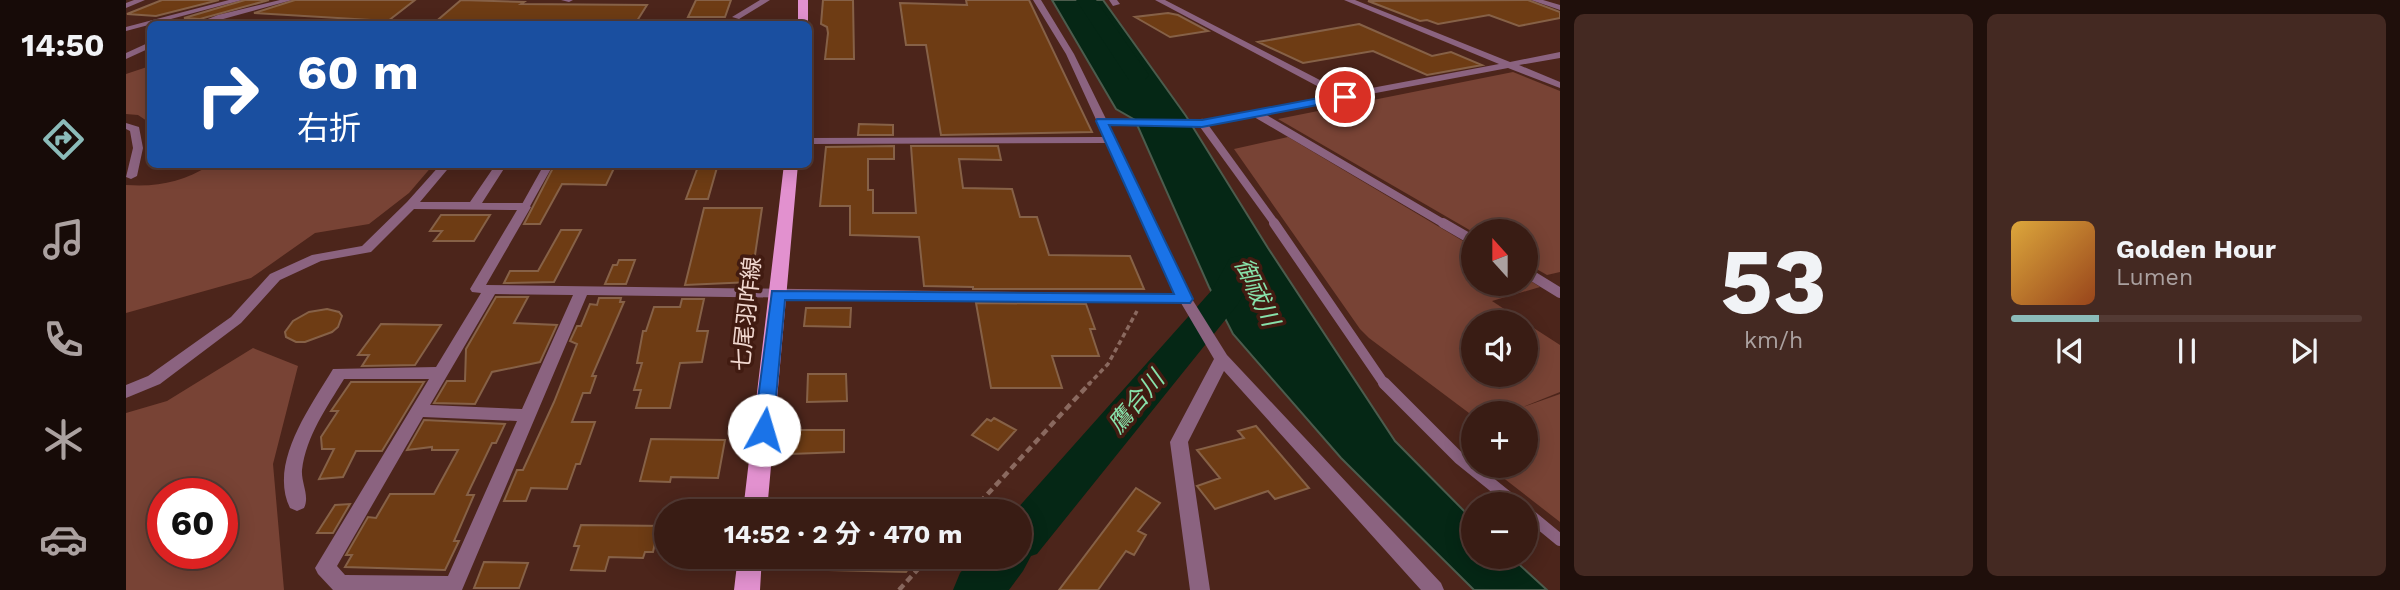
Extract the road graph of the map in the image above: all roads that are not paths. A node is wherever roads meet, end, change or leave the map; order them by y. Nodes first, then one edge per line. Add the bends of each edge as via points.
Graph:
1 (141, 0) edge
2 (238, 0) edge
3 (288, 0) edge
4 (766, 0) edge
5 (803, 0) edge
6 (1037, 0) edge
7 (1159, 0) edge
8 (1348, 0) edge
9 (1535, 0) edge
10 (126, 6) edge
11 (1560, 8) edge
12 (736, 17) dead end
13 (168, 21) edge
14 (207, 21) edge
15 (803, 21) edge
16 (147, 25) edge
17 (126, 29) edge
18 (147, 46) edge
19 (1560, 55) edge
20 (126, 56) edge
21 (1510, 65) junction
22 (1560, 85) edge
23 (1345, 97) junction
24 (1257, 114) junction
25 (1101, 121) junction
26 (1202, 123) junction
27 (126, 127) edge
28 (1109, 140) junction
29 (812, 141) edge
30 (443, 168) edge
31 (499, 168) edge
32 (547, 168) edge
33 (791, 168) edge
34 (131, 176) dead end
35 (411, 205) junction
36 (474, 206) junction
37 (525, 207) junction
38 (1461, 234) edge
39 (1538, 279) edge
40 (490, 290) junction
41 (581, 292) junction
42 (1560, 293) edge
43 (778, 295) junction
44 (1186, 302) junction
45 (1219, 354) junction
46 (441, 373) junction
47 (126, 392) edge
48 (418, 411) junction
49 (527, 415) junction
50 (1501, 492) edge
51 (756, 499) edge
52 (297, 503) dead end
53 (1538, 522) edge
54 (1560, 540) edge
55 (749, 569) edge
56 (453, 588) edge
57 (747, 590) edge
58 (1200, 590) edge
59 (1434, 590) edge

1 - 10 street
2 - 13 street
3 - 14 street
4 - 12 street
5 - 15 main road
6 - 25 street via 1070,54
7 - 23 street
8 - 21 street
9 - 11 street
16 - 17 street
18 - 20 street
19 - 21 street
21 - 22 street
21 - 23 street
23 - 24 street
24 - 26 street
24 - 38 lane
25 - 26 street
25 - 28 street
26 - 50 lane via 1388,389
27 - 34 street via 135,129 138,148
28 - 29 street
28 - 44 street
30 - 35 street
31 - 36 street
32 - 37 lane
33 - 43 main road, 七尾羽咋線
35 - 36 street
35 - 47 street via 366,249 317,258 275,277 236,320 154,380
36 - 37 street
37 - 40 street via 477,289
39 - 42 lane
40 - 41 street
40 - 46 street
41 - 43 street
41 - 49 street
43 - 44 street
43 - 51 main road, 七尾羽咋線
44 - 45 street
45 - 58 street via 1178,442
45 - 59 street
46 - 48 street
46 - 52 street via 339,373 304,430 293,471
48 - 49 street
48 - 56 street via 324,568 341,584
49 - 56 street
53 - 54 lane
55 - 57 main road

